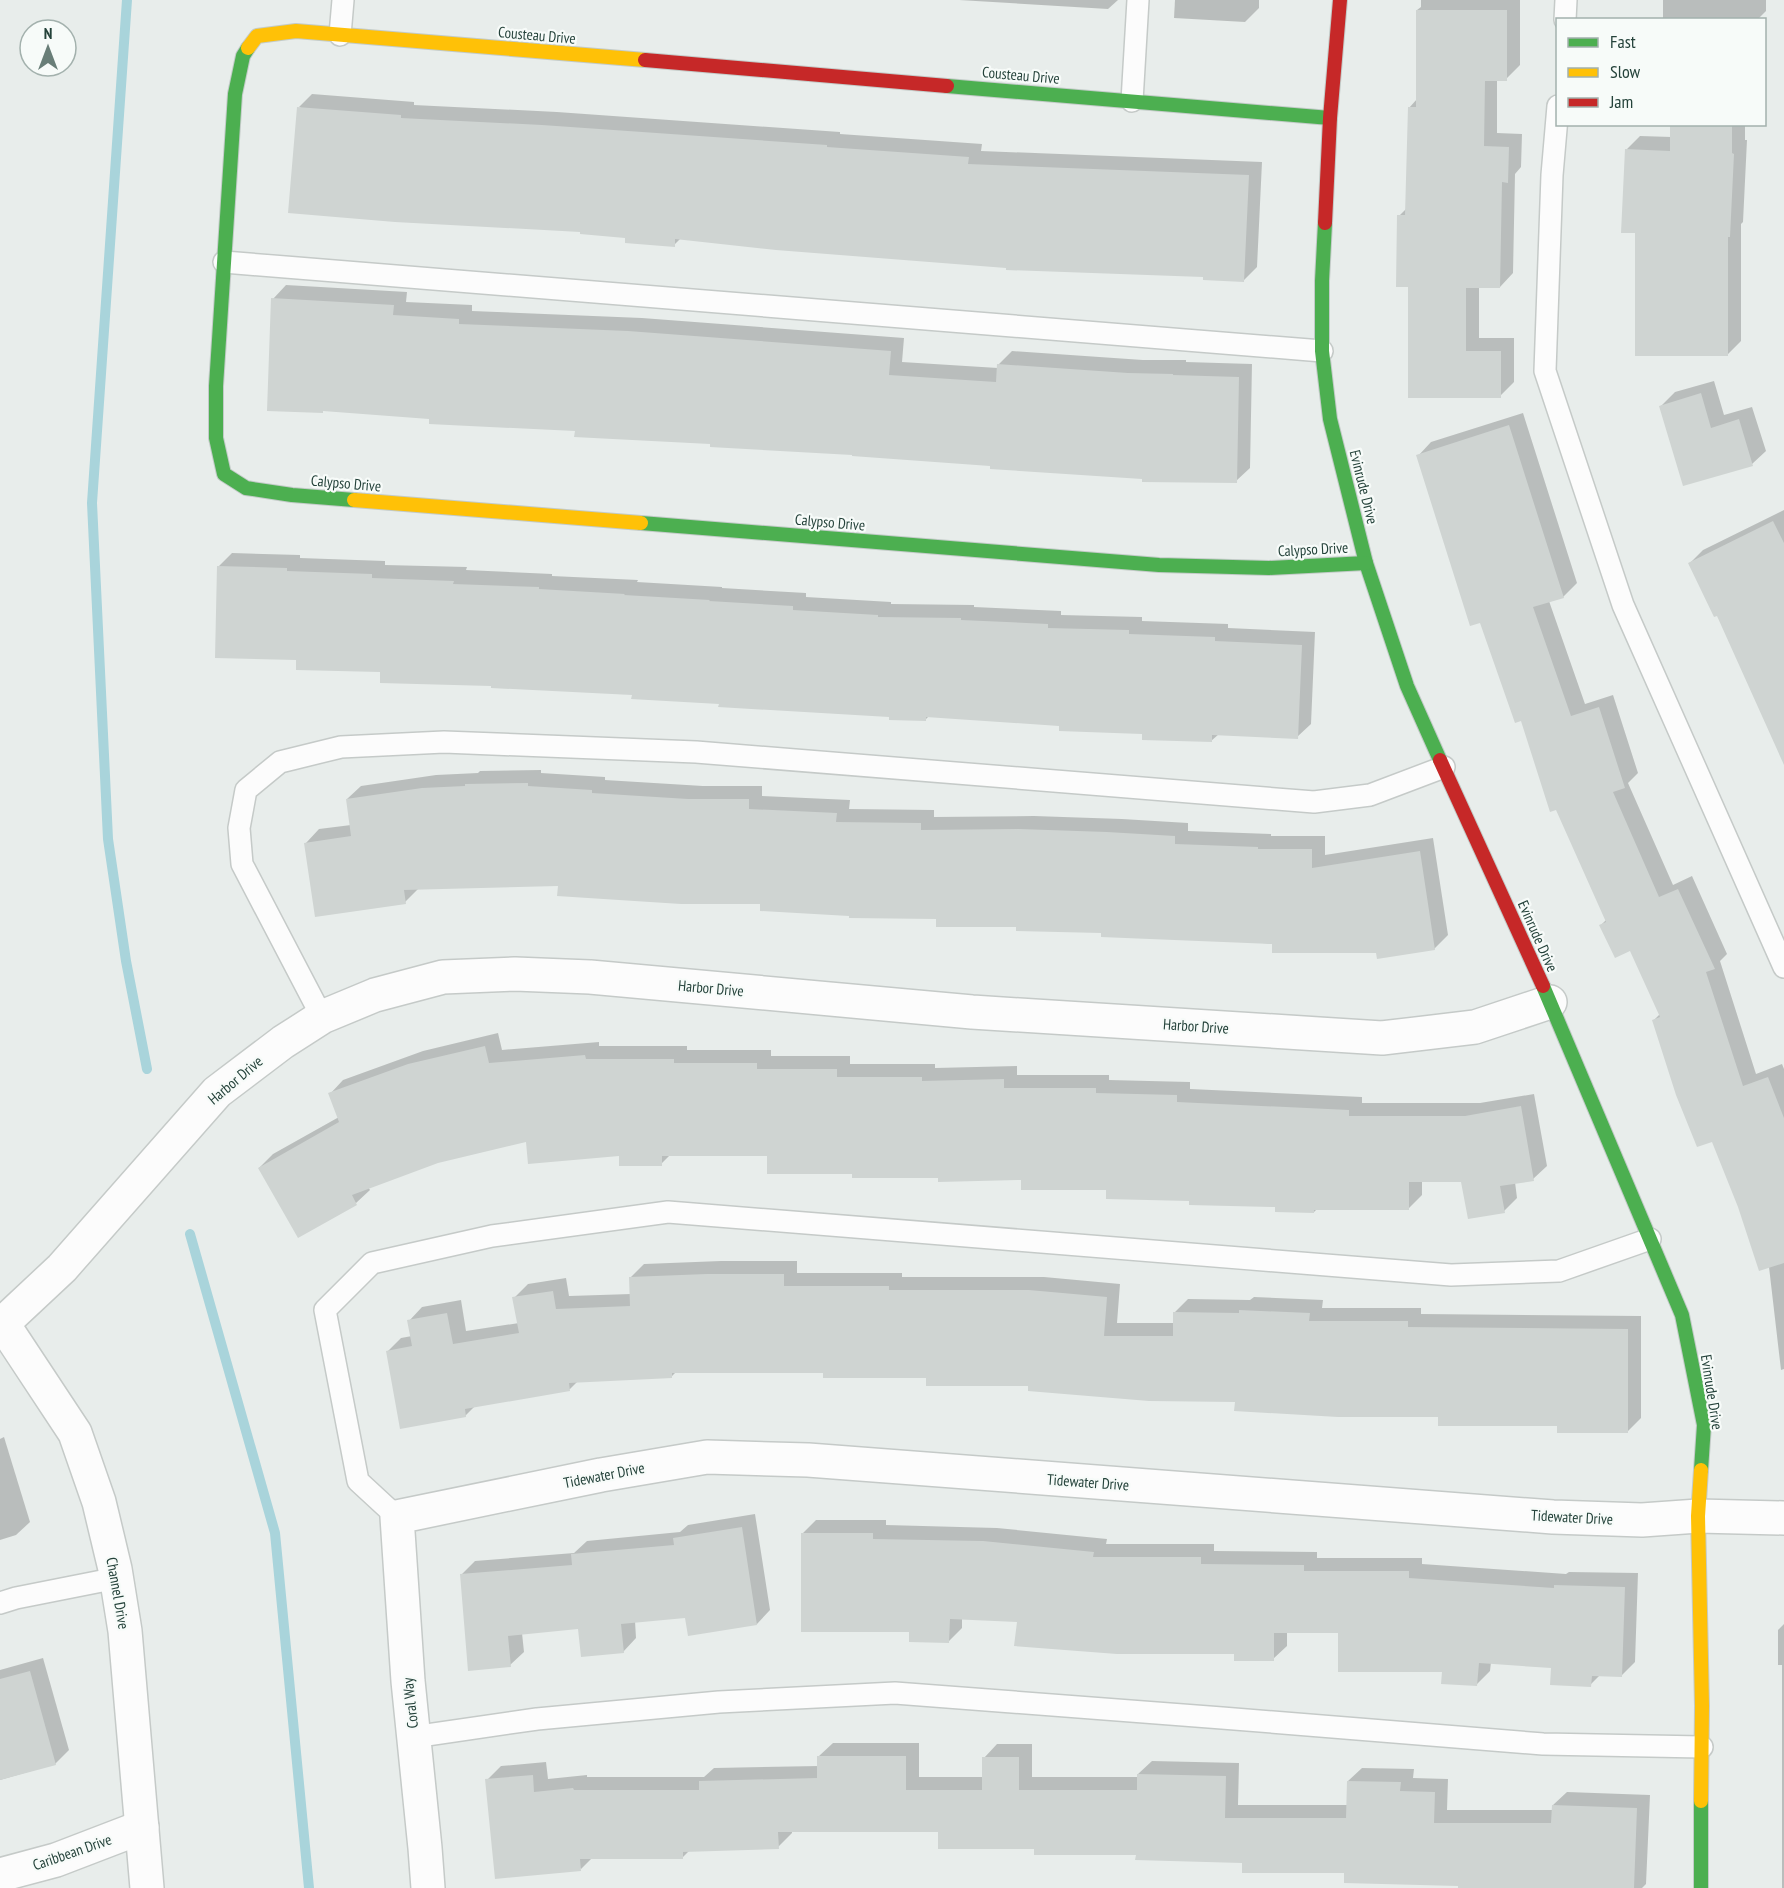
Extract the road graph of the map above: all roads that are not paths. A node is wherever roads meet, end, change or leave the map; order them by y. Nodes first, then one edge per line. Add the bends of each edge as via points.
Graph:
1 (343, 0) edge
2 (1138, 0) edge
3 (1340, 0) edge
4 (1566, 0) edge
5 (1565, 18) edge
6 (340, 35) junction
7 (1132, 101) junction
8 (1330, 118) junction
9 (1556, 120) edge
10 (224, 262) junction
11 (1322, 351) junction
12 (292, 495) joint
13 (1366, 563) junction
14 (1444, 766) junction
15 (1784, 967) edge
16 (1550, 1002) junction
17 (322, 1017) junction
18 (1650, 1239) junction
19 (1, 1325) edge
20 (1698, 1516) junction
21 (397, 1517) junction
22 (1784, 1518) edge
23 (117, 1578) junction
24 (0, 1603) edge
25 (413, 1737) junction
26 (1702, 1747) junction
27 (142, 1827) junction
28 (0, 1875) edge
29 (147, 1888) edge
30 (428, 1888) edge
31 (1701, 1888) edge

1 - 6 lane
2 - 7 lane
3 - 8 street, Evinrude Drive
4 - 5 lane
6 - 7 street, Cousteau Drive
6 - 10 street, Cousteau Drive via 296,31 256,36 243,56 235,94
7 - 8 street, Cousteau Drive
8 - 11 street, Evinrude Drive
9 - 15 lane via 1545,371 1623,605
10 - 11 lane
10 - 12 street, Cousteau Drive via 216,387 216,438 224,474 246,488
11 - 13 street, Evinrude Drive via 1330,419
12 - 13 street, Calypso Drive via 1159,565 1269,568
13 - 14 street, Evinrude Drive via 1407,686
14 - 16 street, Evinrude Drive
14 - 17 lane via 1370,795 1314,802 696,752 444,742 342,747 280,762 246,790 239,828 242,864
16 - 17 street, Harbor Drive via 1475,1027 1382,1038 972,1012 590,977 514,974 443,977 375,995
16 - 18 street, Evinrude Drive
17 - 19 street, Harbor Drive via 283,1041 217,1092 62,1268
18 - 20 street, Evinrude Drive via 1682,1315 1704,1425
18 - 21 lane via 1559,1271 1451,1275 668,1212 492,1236 372,1263 325,1310 358,1481
19 - 23 street, Channel Drive via 75,1433 99,1502
20 - 21 street, Tidewater Drive via 1642,1520 1553,1517 808,1460 707,1457
20 - 22 street, Tidewater Drive
20 - 26 street, Evinrude Drive
21 - 25 street, Coral Way
23 - 24 lane
23 - 27 street, Channel Drive
25 - 26 lane via 537,1719 719,1702 895,1694 1543,1744
25 - 30 street, Coral Way
26 - 31 street, Evinrude Drive
27 - 28 street, Caribbean Drive via 56,1860
27 - 29 street, Channel Drive

